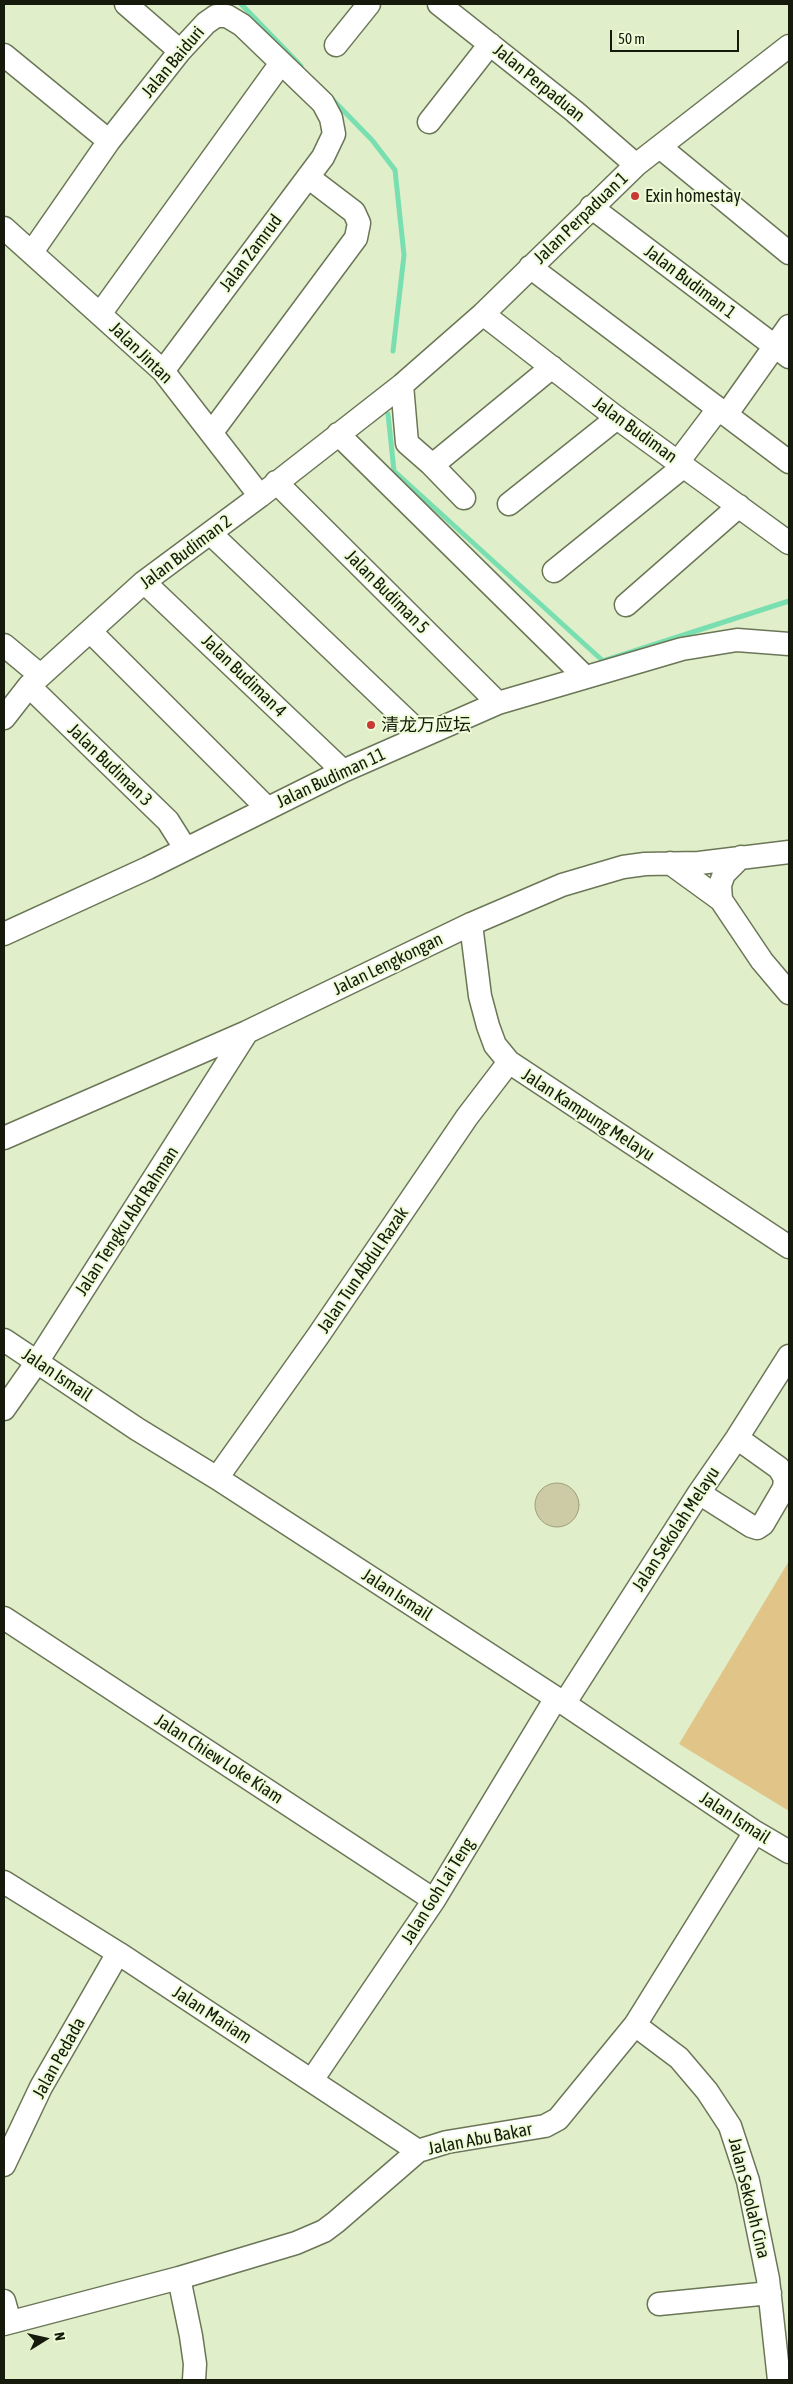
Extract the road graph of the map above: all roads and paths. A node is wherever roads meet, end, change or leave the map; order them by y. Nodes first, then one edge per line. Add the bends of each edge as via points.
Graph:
1 (126, 4) edge
2 (369, 4) edge
3 (439, 4) edge
4 (490, 44) junction
5 (336, 46) dead end
6 (789, 46) edge
7 (180, 51) junction
8 (4, 55) edge
9 (281, 63) junction
10 (429, 122) dead end
11 (334, 134) joint
12 (109, 141) junction
13 (660, 147) junction
14 (636, 165) junction
15 (308, 177) junction
16 (591, 207) junction
17 (4, 228) edge
18 (32, 252) junction
19 (789, 253) edge
20 (530, 267) junction
21 (100, 314) junction
22 (483, 314) junction
23 (789, 326) edge
24 (782, 352) edge
25 (552, 367) junction
26 (163, 370) junction
27 (402, 385) junction
28 (381, 401) joint
29 (722, 412) junction
30 (617, 418) junction
31 (212, 432) junction
32 (338, 434) junction
33 (789, 462) edge
34 (431, 464) junction
35 (681, 464) junction
36 (268, 489) junction
37 (464, 498) dead end
38 (509, 504) dead end
39 (739, 506) junction
40 (210, 533) junction
41 (789, 543) edge
42 (554, 571) dead end
43 (144, 582) junction
44 (626, 606) dead end
45 (90, 631) junction
46 (789, 644) edge
47 (4, 645) edge
48 (585, 677) junction
49 (35, 681) junction
50 (498, 703) junction
51 (4, 718) edge
52 (423, 736) junction
53 (343, 771) junction
54 (267, 808) junction
55 (185, 848) junction
56 (789, 852) edge
57 (741, 857) junction
58 (670, 863) junction
59 (721, 900) junction
60 (471, 924) junction
61 (4, 934) edge
62 (789, 993) edge
63 (247, 1032) junction
64 (509, 1062) junction
65 (4, 1138) edge
66 (789, 1247) edge
67 (4, 1340) edge
68 (789, 1356) edge
69 (37, 1362) junction
70 (4, 1409) edge
71 (737, 1438) junction
72 (217, 1478) junction
73 (699, 1493) junction
74 (4, 1618) edge
75 (560, 1701) junction
76 (755, 1832) junction
77 (789, 1852) edge
78 (4, 1882) edge
79 (434, 1900) junction
80 (118, 1954) junction
81 (635, 2025) junction
82 (312, 2080) junction
83 (9, 2139) edge
84 (418, 2151) junction
85 (4, 2165) edge
86 (179, 2278) junction
87 (770, 2293) junction
88 (4, 2301) edge
89 (659, 2304) dead end
90 (7, 2323) edge
91 (194, 2380) edge
92 (779, 2380) edge

1 - 7 street
2 - 5 street
3 - 4 street, Jalan Perpaduan
4 - 10 street
4 - 14 street, Jalan Perpaduan
6 - 13 street, Jalan Perpaduan 1
7 - 9 street, Jalan Baiduri via 206,23 216,16 227,16 242,25
7 - 12 street, Jalan Baiduri
8 - 12 street
9 - 11 street, Jalan Baiduri via 323,103 331,118
9 - 21 street
11 - 15 street, Jalan Zamrud
12 - 18 street, Jalan Baiduri
13 - 14 street, Jalan Perpaduan 1
13 - 19 street
14 - 16 street, Jalan Perpaduan 1
15 - 26 street, Jalan Zamrud
15 - 31 street via 354,212 359,223 356,238
16 - 20 street, Jalan Perpaduan 1
16 - 24 street, Jalan Budiman 1
17 - 18 street, Jalan Jintan
18 - 21 street, Jalan Jintan
20 - 22 street, Jalan Perpaduan 1
20 - 29 street
21 - 26 street, Jalan Jintan
22 - 25 street, Jalan Budiman
22 - 27 street, Jalan Perpaduan 1
23 - 24 street
24 - 29 street
25 - 30 street, Jalan Budiman
25 - 34 street
26 - 31 street, Jalan Jintan
27 - 28 street, Jalan Perpaduan 1
27 - 34 street via 407,443
28 - 32 street, Jalan Budiman 2
29 - 33 street
29 - 35 street
30 - 35 street, Jalan Budiman
30 - 38 street
31 - 36 street, Jalan Jintan
32 - 36 street, Jalan Budiman 2
32 - 48 street
34 - 37 street
35 - 39 street, Jalan Budiman
35 - 42 street
36 - 40 street, Jalan Budiman 2
36 - 50 street, Jalan Budiman 5
39 - 41 street, Jalan Budiman
39 - 44 street
40 - 43 street, Jalan Budiman 2
40 - 52 street
43 - 45 street, Jalan Budiman 2
43 - 53 street, Jalan Budiman 4
45 - 49 street, Jalan Budiman 2
45 - 54 street
46 - 48 street, Jalan Budiman 11 via 737,640 682,648
47 - 49 street, Jalan Budiman 3
48 - 50 street, Jalan Budiman 11
49 - 51 street, Jalan Budiman 2
49 - 55 street, Jalan Budiman 3 via 168,821
50 - 52 street, Jalan Budiman 11
52 - 53 street, Jalan Budiman 11
53 - 54 street, Jalan Budiman 11
54 - 55 street, Jalan Budiman 11
55 - 61 street, Jalan Budiman 11
56 - 57 street, Jalan Lengkongan
57 - 58 street, Jalan Lengkongan
57 - 59 street via 724,874 720,885
58 - 59 street
58 - 60 street, Jalan Lengkongan via 623,867 562,885
59 - 62 street via 762,961
60 - 63 street, Jalan Lengkongan
60 - 64 street, Jalan Kampung Melayu via 484,1011 495,1045
63 - 65 street, Jalan Lengkongan
63 - 69 street, Jalan Tengku Abd Rahman
64 - 66 street, Jalan Kampung Melayu
64 - 72 street, Jalan Tun Abdul Razak via 467,1117
67 - 69 street, Jalan Ismail
68 - 71 street, Jalan Sekolah Melayu
69 - 70 street, Jalan Tengku Abd Rahman
69 - 72 street, Jalan Ismail
71 - 73 street, Jalan Sekolah Melayu
71 - 73 street via 779,1468 785,1478 784,1488 763,1524 757,1528 751,1526
72 - 75 street, Jalan Ismail
73 - 75 street, Jalan Sekolah Melayu
74 - 79 street, Jalan Chiew Loke Kiam
75 - 76 street, Jalan Ismail
75 - 79 street, Jalan Goh Lai Teng
76 - 77 street, Jalan Ismail
76 - 81 street, Jalan Abu Bakar
78 - 80 street, Jalan Mariam
79 - 82 street, Jalan Goh Lai Teng
80 - 82 street, Jalan Mariam
80 - 83 street, Jalan Pedada
81 - 84 street, Jalan Abu Bakar via 558,2119 545,2126 447,2142
81 - 87 street, Jalan Sekolah Cina via 679,2058 708,2091 730,2126 748,2181
82 - 84 street, Jalan Mariam
83 - 85 street, Jalan Pedada
84 - 86 street, Jalan Abu Bakar via 324,2231 296,2243
86 - 90 street, Jalan Abu Bakar
86 - 91 street via 191,2336
87 - 89 street
87 - 92 street, Jalan Sekolah Cina
88 - 90 street

